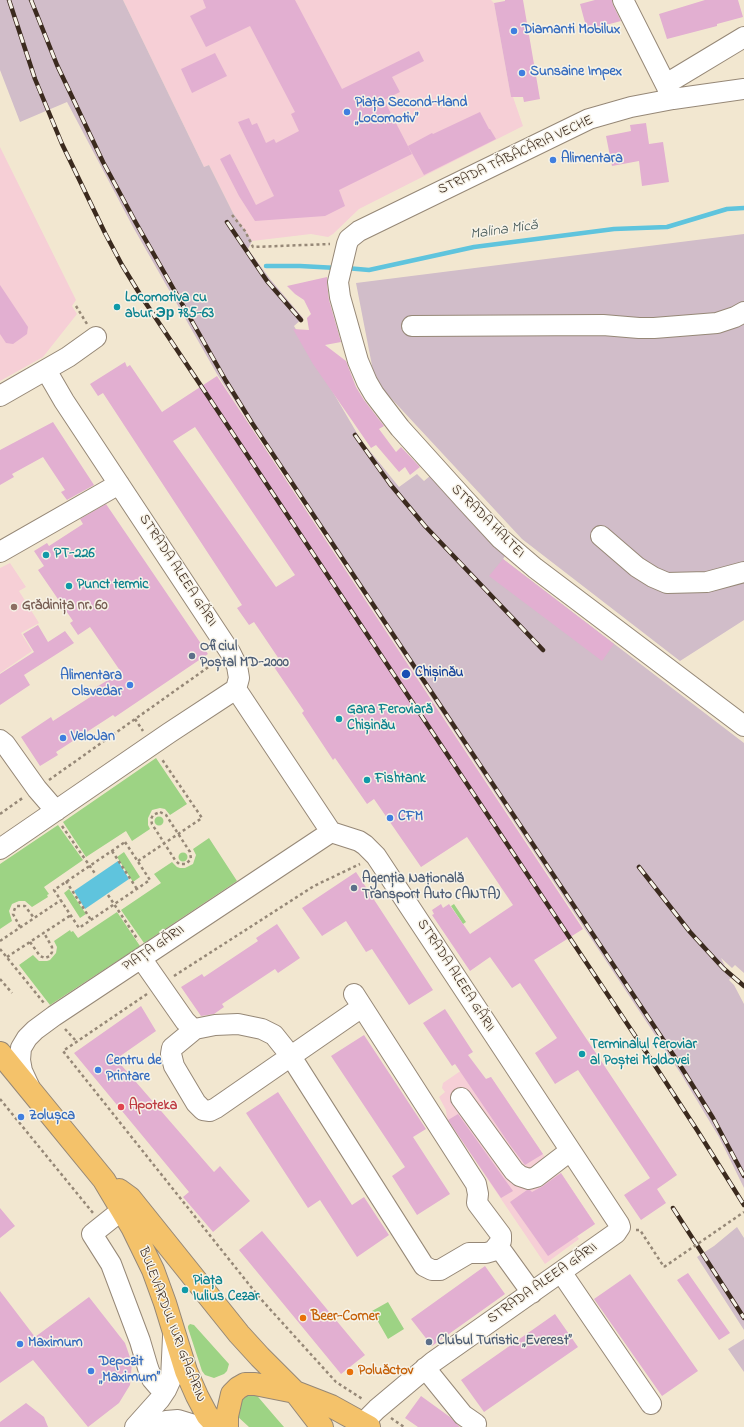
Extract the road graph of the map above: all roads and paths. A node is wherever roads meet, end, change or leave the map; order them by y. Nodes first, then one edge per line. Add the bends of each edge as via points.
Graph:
1 (623, 0) edge
2 (744, 37) edge
3 (744, 89) edge
4 (669, 91) junction
5 (232, 215) dead end
6 (346, 249) junction
7 (76, 306) dead end
8 (744, 312) edge
9 (412, 326) dead end
10 (92, 331) joint
11 (46, 370) junction
12 (0, 396) edge
13 (119, 484) junction
14 (602, 536) dead end
15 (0, 552) edge
16 (744, 572) edge
17 (230, 652) junction
18 (236, 689) junction
19 (135, 719) junction
20 (744, 726) edge
21 (144, 732) dead end
22 (0, 740) edge
23 (159, 754) dead end
24 (37, 789) junction
25 (0, 814) edge
26 (58, 816) junction
27 (331, 832) junction
28 (178, 834) junction
29 (164, 843) junction
30 (0, 849) edge
31 (112, 851) junction
32 (376, 856) junction
33 (138, 861) junction
34 (89, 866) junction
35 (96, 875) dead end
36 (66, 882) junction
37 (137, 889) junction
38 (108, 895) dead end
39 (61, 900) junction
40 (114, 904) junction
41 (71, 915) junction
42 (34, 918) junction
43 (91, 920) junction
44 (20, 927) junction
45 (44, 933) junction
46 (0, 941) edge
47 (30, 942) junction
48 (0, 949) edge
49 (141, 952) junction
50 (7, 957) junction
51 (0, 979) edge
52 (160, 985) junction
53 (12, 993) dead end
54 (48, 1007) dead end
55 (61, 1024) dead end
56 (195, 1028) junction
57 (77, 1042) junction
58 (0, 1053) edge
59 (290, 1055) junction
60 (31, 1091) junction
61 (461, 1098) dead end
62 (570, 1151) junction
63 (104, 1180) junction
64 (122, 1210) junction
65 (744, 1212) edge
66 (620, 1227) junction
67 (498, 1246) junction
68 (561, 1272) junction
69 (532, 1293) junction
70 (173, 1329) junction
71 (425, 1368) junction
72 (166, 1390) junction
73 (295, 1392) junction
74 (651, 1404) dead end
75 (368, 1422) edge
76 (476, 1424) dead end
77 (135, 1427) edge
78 (146, 1427) edge
79 (201, 1427) edge
80 (218, 1427) edge
81 (227, 1427) edge
82 (322, 1427) edge
83 (404, 1427) edge

1 - 4 street
2 - 4 street
3 - 4 street, STRADA TĂBĂCĂRIA VECHE
4 - 6 street, STRADA TĂBĂCĂRIA VECHE via 631,107 589,119 359,231 349,239
5 - 6 path via 253,247
6 - 20 street, STRADA HALTEI via 338,282 358,361 374,394 400,428 465,500 521,556
7 - 10 path
8 - 9 street via 717,323 654,328 603,325
10 - 11 street via 68,357
11 - 12 street
11 - 13 street, STRADA ALEEA GĂRII
13 - 15 street
13 - 17 street, STRADA ALEEA GĂRII
14 - 16 street via 637,567 653,578 667,583 707,582
17 - 18 street, STRADA ALEEA GĂRII via 237,666 239,678
17 - 19 path
18 - 26 street via 168,733
18 - 27 street
19 - 21 path
19 - 24 path
22 - 24 street
23 - 28 path via 202,818
24 - 25 path
24 - 26 street
26 - 30 street
26 - 34 path
27 - 32 street, STRADA ALEEA GĂRII via 359,841
27 - 49 street, PIAȚA GĂRII
28 - 29 path
28 - 29 path via 164,814 155,813 151,819 152,824
28 - 29 path via 191,854 190,861 186,864 177,862
29 - 33 path
31 - 33 path via 125,842
31 - 34 path
31 - 37 path
32 - 52 path via 314,886
32 - 62 street, STRADA ALEEA GĂRII
33 - 37 path via 150,880
34 - 35 path
34 - 36 path
36 - 39 path via 54,890
36 - 43 path
37 - 40 path
38 - 40 path
39 - 41 path
39 - 42 path
40 - 43 path
40 - 49 path
41 - 43 path via 79,928
41 - 45 path
42 - 44 path
42 - 44 path via 25,906 17,906 13,914
44 - 46 path
45 - 47 path
45 - 47 path via 52,947 50,956 40,956
47 - 50 path
48 - 50 path
49 - 52 street
49 - 60 street, PIAȚA GĂRII via 27,1038 21,1048 20,1060
50 - 54 path
51 - 53 path
52 - 56 street via 185,1021
52 - 57 path
55 - 57 path
56 - 59 street via 238,1024 262,1029 274,1035
56 - 59 street via 172,1048 171,1054 174,1066 203,1110 210,1111 216,1108
57 - 75 path via 64,1051 259,1297 336,1382
58 - 60 main road, BULEVARDUL IURI GAGARIN
59 - 67 street via 424,1266 440,1270 469,1253 486,1253
59 - 67 street via 358,1000 476,1184 477,1203 501,1235
60 - 63 main road, BULEVARDUL IURI GAGARIN
61 - 62 street via 520,1176 536,1177
62 - 66 street, STRADA ALEEA GĂRII
63 - 64 main road, BULEVARDUL IURI GAGARIN
63 - 73 main road, BULEVARDUL IURI GAGARIN via 130,1198 239,1334
64 - 70 main road, BULEVARDUL IURI GAGARIN via 152,1270
64 - 72 street via 92,1234 111,1264 152,1379
65 - 66 path, bridge via 664,1267 640,1230
66 - 68 street, STRADA ALEEA GĂRII via 616,1233
67 - 69 street
68 - 69 street, STRADA ALEEA GĂRII
68 - 74 street
69 - 71 street, STRADA ALEEA GĂRII
70 - 72 street via 171,1380
70 - 80 main road, BULEVARDUL IURI GAGARIN via 186,1372 197,1396 207,1415
71 - 75 street, STRADA ALEEA GĂRII
71 - 76 street via 463,1415
72 - 77 street
73 - 75 main road
73 - 81 main road via 245,1384 232,1394
73 - 82 main road, BULEVARDUL IURI GAGARIN
75 - 83 path
78 - 79 street via 166,1420 178,1420

